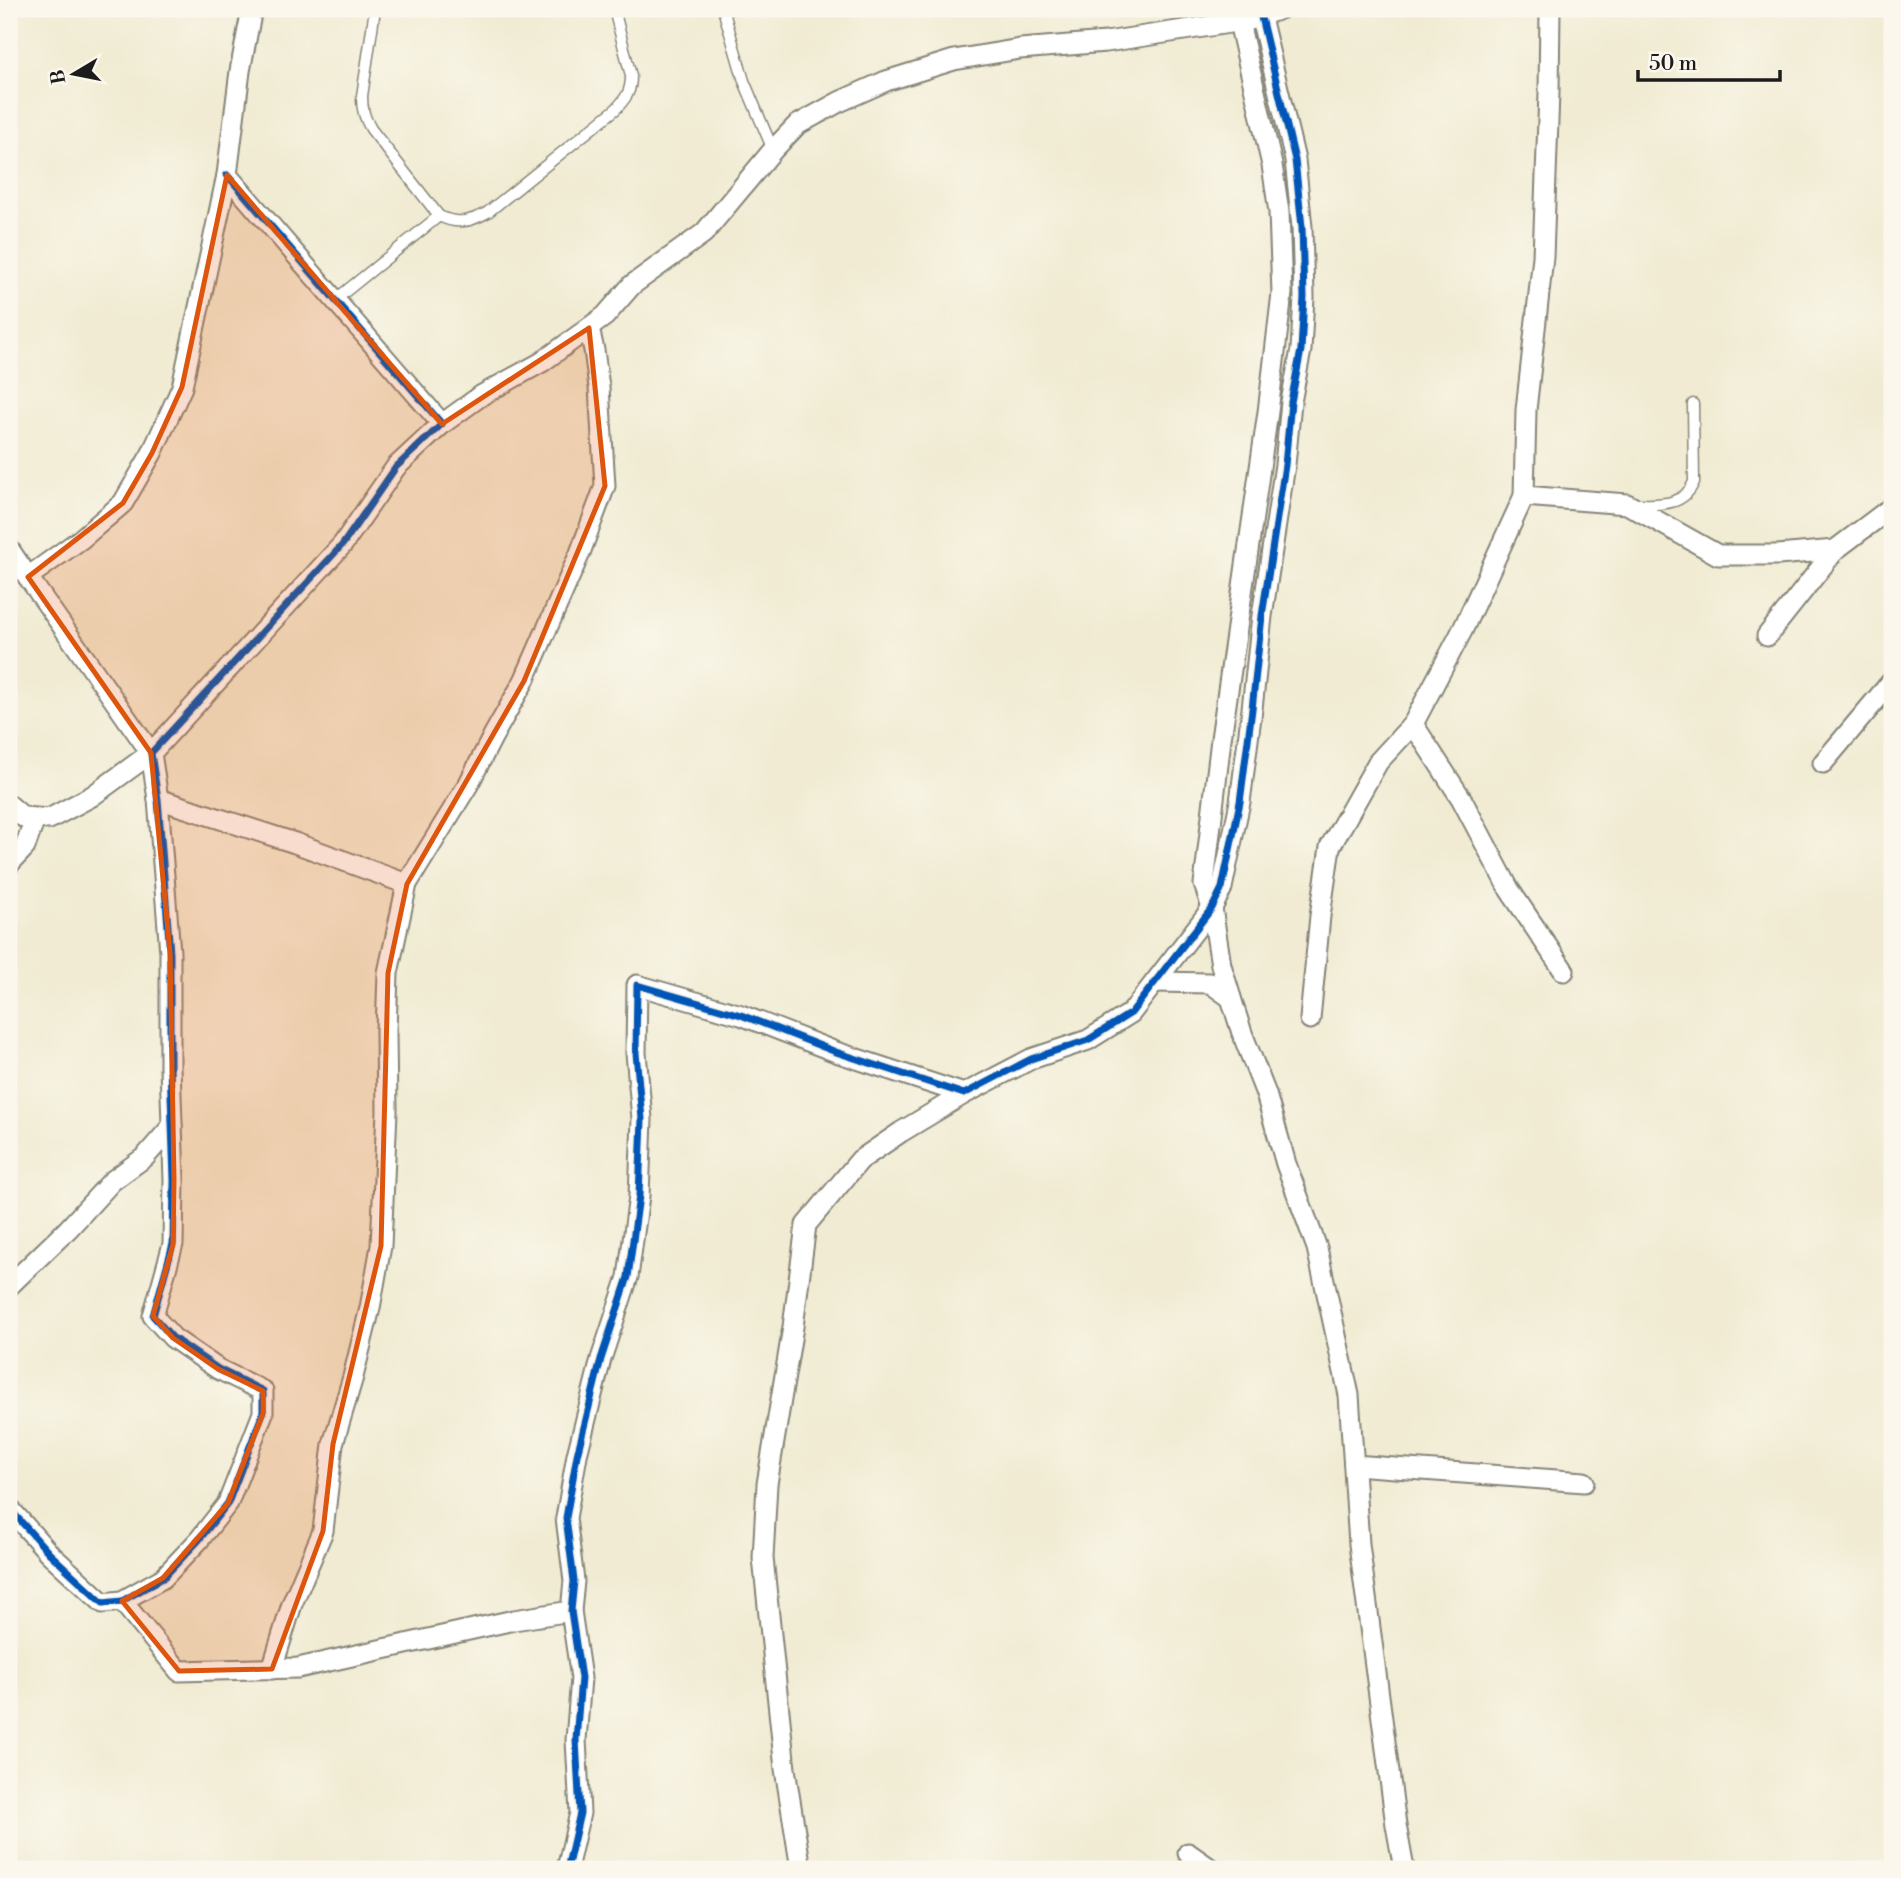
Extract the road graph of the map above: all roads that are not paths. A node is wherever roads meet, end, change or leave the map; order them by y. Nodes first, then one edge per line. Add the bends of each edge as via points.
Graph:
1 (252, 9) edge
2 (375, 9) edge
3 (614, 9) edge
4 (723, 9) edge
5 (1280, 9) edge
6 (1550, 9) edge
7 (1260, 12) edge
8 (1237, 15) edge
9 (773, 150) junction
10 (1295, 160) junction
11 (1272, 166) junction
12 (227, 175) junction
13 (439, 216) junction
14 (335, 300) junction
15 (589, 328) junction
16 (1693, 404) dead end
17 (442, 424) junction
18 (1524, 496) junction
19 (1627, 504) junction
20 (1892, 507) edge
21 (9, 549) edge
22 (1835, 550) junction
23 (28, 577) junction
24 (1767, 636) dead end
25 (1892, 681) edge
26 (1413, 724) junction
27 (151, 753) junction
28 (1823, 763) dead end
29 (158, 799) junction
30 (9, 805) edge
31 (35, 818) junction
32 (9, 864) edge
33 (407, 884) junction
34 (1212, 908) junction
35 (1564, 971) dead end
36 (1155, 982) junction
37 (1231, 998) junction
38 (1310, 1020) dead end
39 (964, 1094) junction
40 (172, 1126) junction
41 (9, 1286) edge
42 (1354, 1465) junction
43 (1584, 1482) dead end
44 (9, 1508) edge
45 (122, 1601) junction
46 (571, 1611) junction
47 (272, 1669) junction
48 (1188, 1853) dead end
49 (566, 1869) edge
50 (801, 1869) edge
51 (1211, 1869) edge
52 (1404, 1869) edge

1 - 12 street
2 - 13 lane via 362,96 364,117
3 - 13 lane via 631,76 625,99 488,212 459,223
4 - 9 lane via 744,81
5 - 7 street
6 - 18 street via 1543,257 1526,410
7 - 8 street
7 - 10 street
8 - 9 street via 1106,42 954,60 886,81 839,102 797,125
8 - 11 street
9 - 15 street via 704,233 632,285 606,316
10 - 11 street
10 - 34 street via 1303,227 1301,349 1240,802 1222,888
11 - 34 street via 1282,293 1204,884
12 - 14 street
12 - 23 street via 182,387 152,453 123,503
13 - 14 lane
14 - 17 street
15 - 17 street
15 - 33 street via 599,387 605,486 601,499 524,681
16 - 19 lane via 1694,482 1690,492 1670,503
17 - 27 street via 396,467 343,544
18 - 19 street
18 - 26 street
19 - 22 street via 1718,555
20 - 22 street
21 - 23 street
22 - 24 street
23 - 27 street
25 - 28 street
26 - 35 street via 1461,798 1509,889
26 - 38 street via 1378,762 1330,847
27 - 29 street
27 - 31 street via 92,796 49,819
29 - 33 street
29 - 40 street via 170,953
30 - 31 street via 23,817
31 - 32 street via 25,847
33 - 47 street via 388,973 381,1246 370,1308 333,1444 323,1531 292,1604
34 - 36 street
34 - 37 street
36 - 37 street via 1210,983
36 - 39 street via 1131,1013 1088,1040 1031,1059
37 - 42 street via 1317,1248 1349,1395
39 - 46 street via 741,1015 637,985 642,1119 639,1196 628,1277 601,1359 566,1518 574,1581
39 - 50 street via 860,1160 806,1225 767,1484 763,1558 785,1769
40 - 41 street
40 - 45 street via 173,1244 153,1316 173,1338 218,1369 263,1391 263,1413 228,1503 163,1578
42 - 43 street
42 - 52 street via 1359,1544
44 - 45 street via 103,1603
45 - 47 street via 179,1671
46 - 47 street via 298,1668
46 - 49 street via 582,1678 576,1740 580,1812
48 - 51 street

